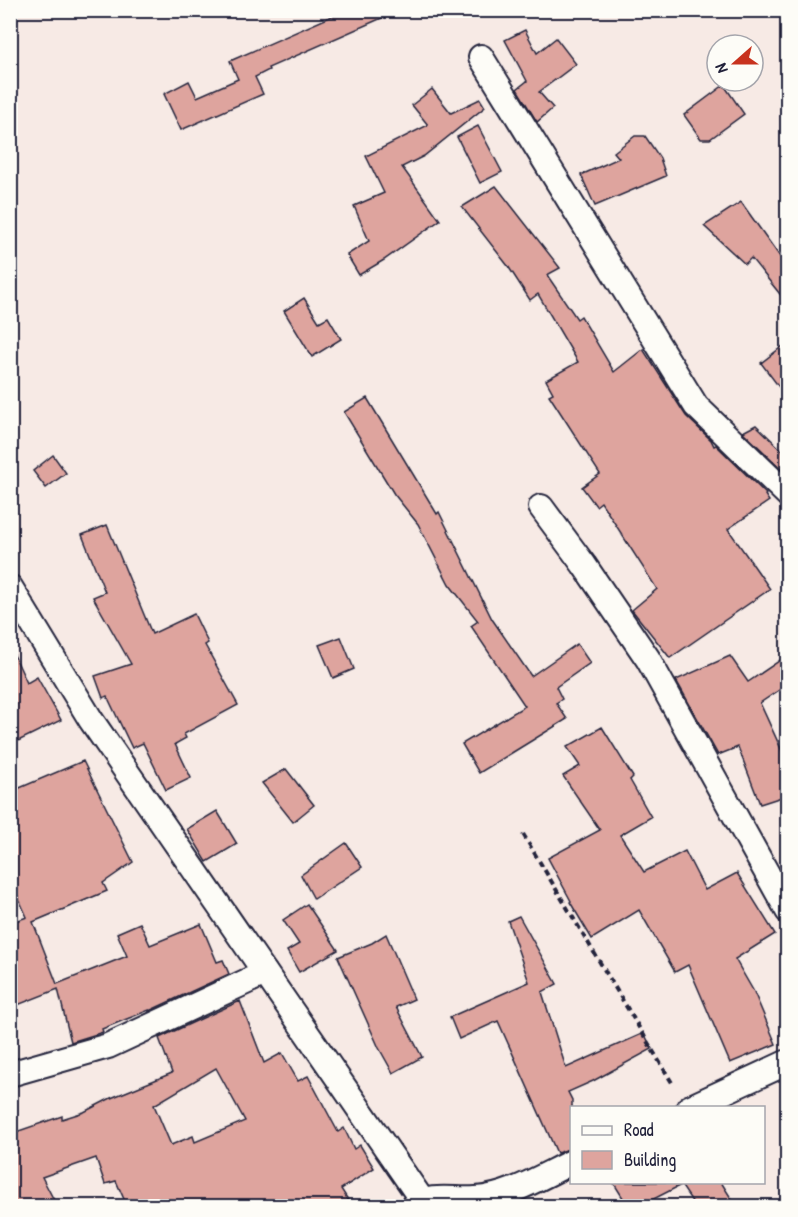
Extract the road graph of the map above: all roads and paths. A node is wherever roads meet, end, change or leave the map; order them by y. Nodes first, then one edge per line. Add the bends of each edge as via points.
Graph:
1 (481, 57) dead end
2 (788, 495) edge
3 (541, 507) dead end
4 (10, 587) edge
5 (523, 834) dead end
6 (788, 911) edge
7 (265, 974) junction
8 (788, 1062) edge
9 (10, 1074) edge
10 (675, 1087) dead end
11 (691, 1106) edge
12 (570, 1163) edge
13 (420, 1204) edge

1 - 2 street via 696,406
3 - 6 street via 648,659
4 - 7 street via 91,720
5 - 10 path
7 - 9 street via 108,1046
7 - 13 street
8 - 11 street
12 - 13 street via 505,1193 477,1200

